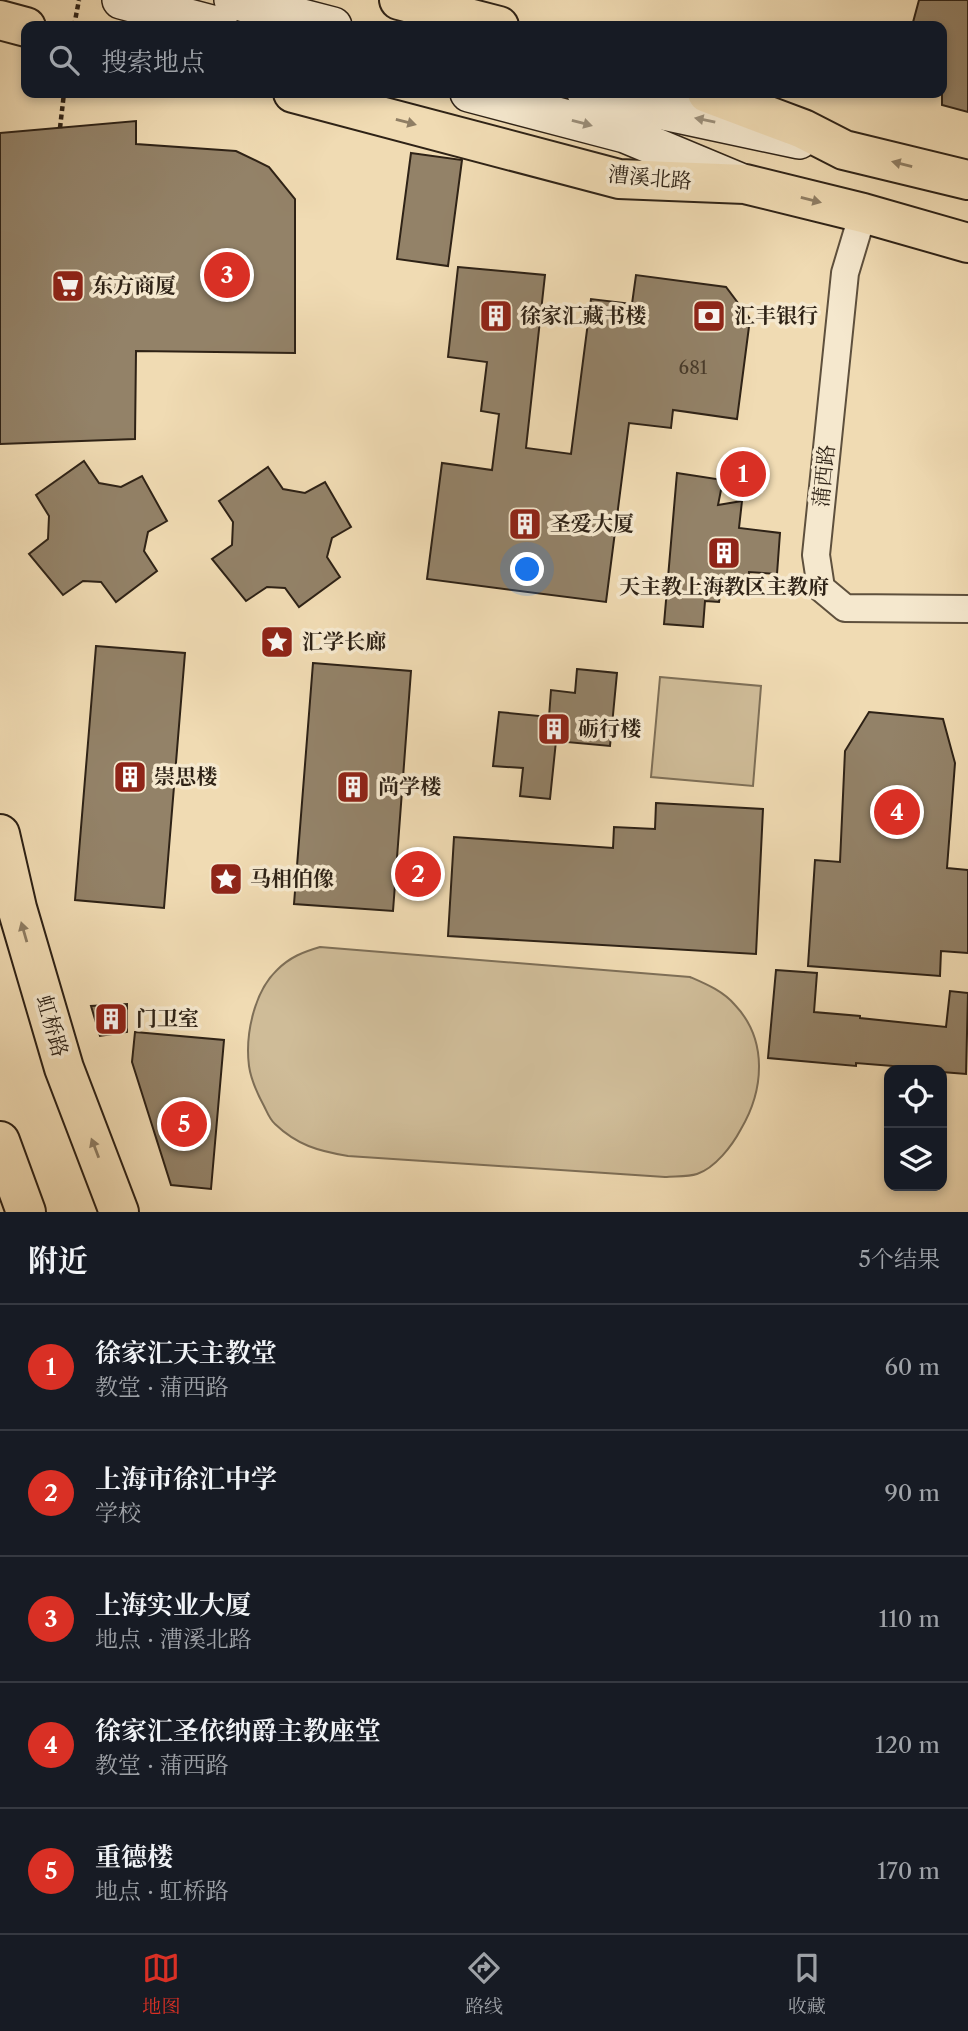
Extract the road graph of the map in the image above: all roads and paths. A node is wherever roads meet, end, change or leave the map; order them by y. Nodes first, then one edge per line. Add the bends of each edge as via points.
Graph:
1 (79, 0) edge
2 (121, 0) edge
3 (233, 0) edge
4 (399, 0) edge
5 (0, 20) edge
6 (75, 21) edge
7 (200, 21) edge
8 (314, 21) edge
9 (480, 21) edge
10 (21, 26) edge
11 (63, 98) edge
12 (312, 98) edge
13 (488, 98) edge
14 (606, 98) edge
15 (720, 98) edge
16 (60, 128) dead end
17 (844, 150) junction
18 (968, 180) edge
19 (745, 184) junction
20 (863, 213) junction
21 (968, 243) edge
22 (968, 609) edge
23 (0, 834) edge
24 (0, 1140) edge
25 (26, 1212) edge
26 (120, 1212) edge

1 - 6 path, bridge
2 - 7 main road
3 - 8 main road
4 - 9 main road
5 - 10 main road
11 - 16 path
12 -> 19 main road, 漕溪北路 via 619,179
13 -> 19 main road via 625,134
17 -> 14 main road
15 - 17 main road
18 -> 17 main road
19 -> 20 main road, 漕溪北路
20 - 21 main road, 漕溪北路
20 - 22 street, 蒲西路 via 845,273 816,555 821,588 845,608
26 -> 23 main road, 虹桥路 via 64,1068
24 - 25 main road

